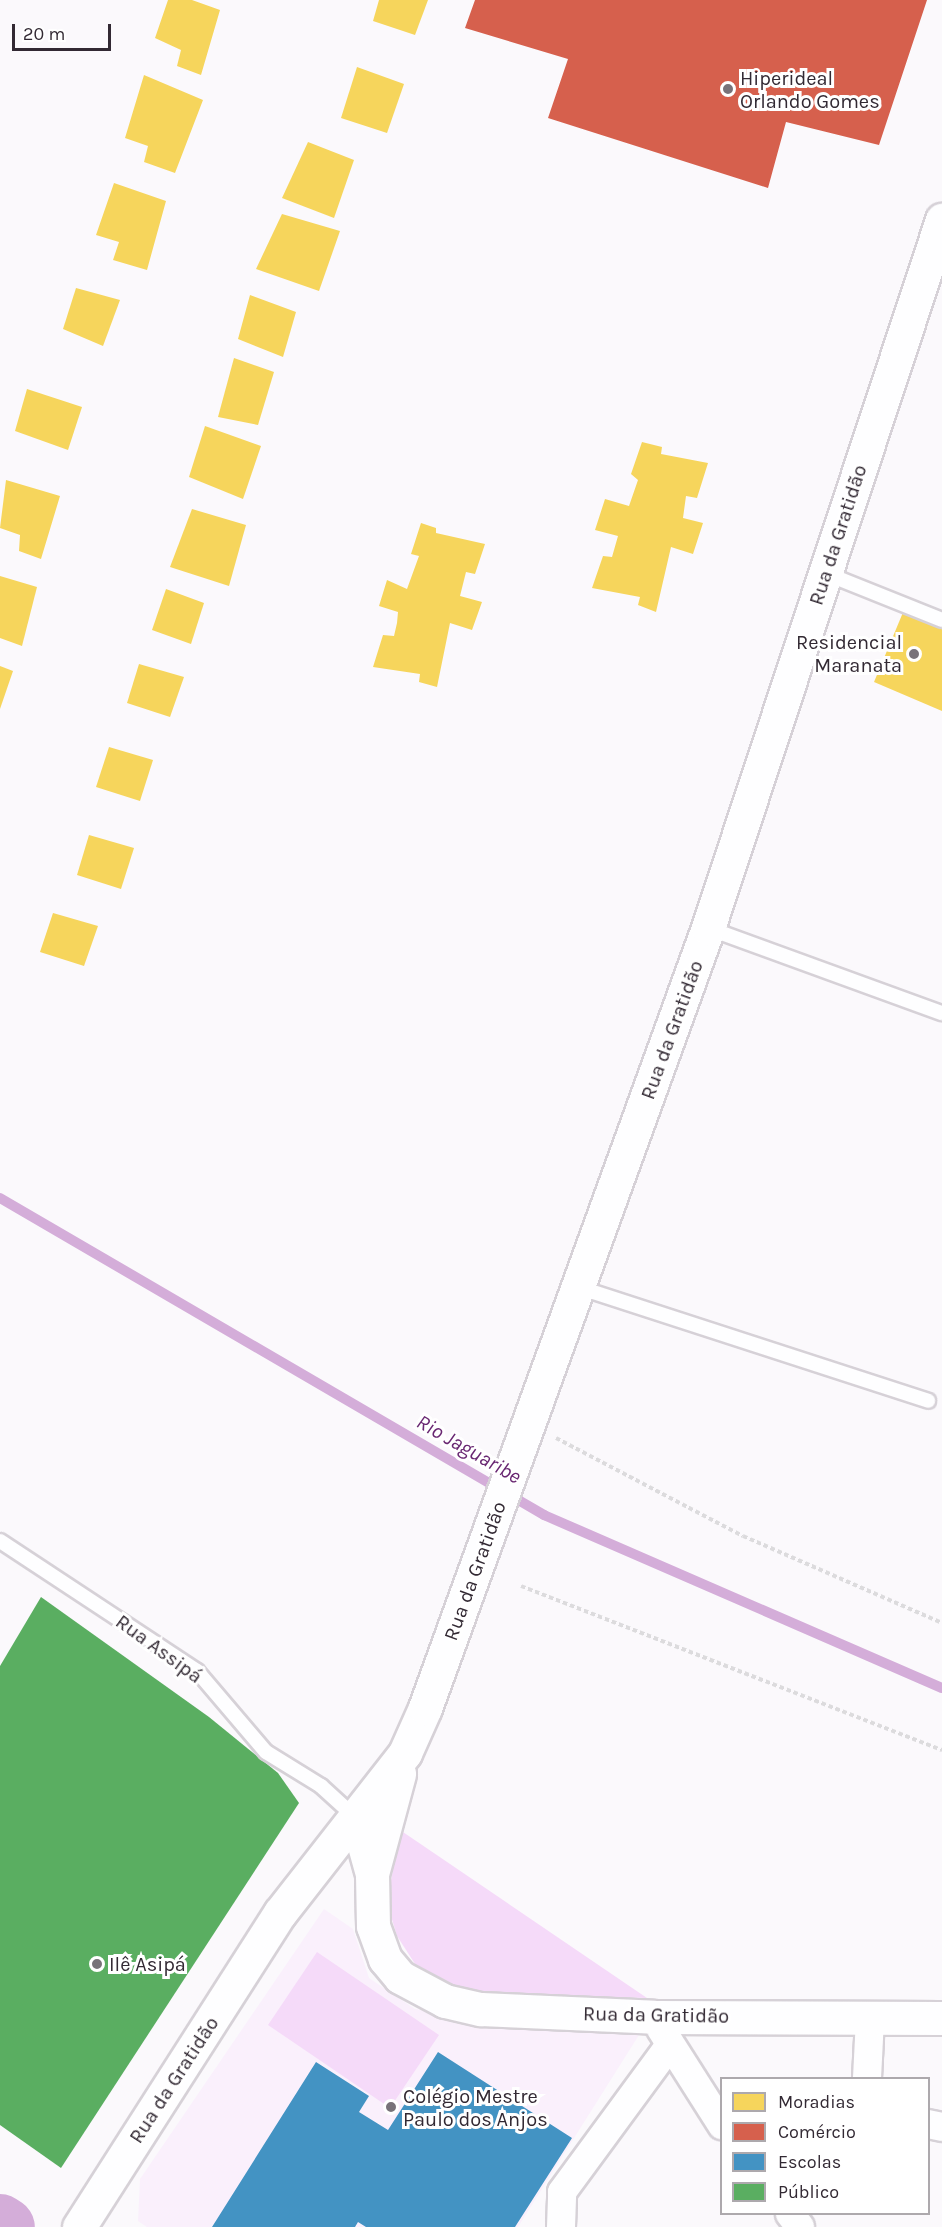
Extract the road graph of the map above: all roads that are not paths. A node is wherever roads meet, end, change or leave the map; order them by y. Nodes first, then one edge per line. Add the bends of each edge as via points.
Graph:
1 (942, 220) edge
2 (825, 573) junction
3 (942, 620) edge
4 (708, 928) junction
5 (942, 1013) edge
6 (581, 1288) junction
7 (928, 1401) dead end
8 (0, 1541) edge
9 (405, 1753) junction
10 (357, 1820) junction
11 (372, 1874) junction
12 (654, 2017) junction
13 (942, 2018) edge
14 (870, 2019) junction
15 (670, 2045) junction
16 (868, 2066) edge
17 (720, 2122) edge
18 (791, 2215) edge
19 (80, 2225) edge
20 (561, 2227) edge
21 (800, 2227) edge

1 - 2 main road, Rua da Gratidão
2 - 3 lane
2 - 4 main road, Rua da Gratidão
4 - 5 lane
4 - 6 main road, Rua da Gratidão
6 - 7 lane
6 - 9 main road, Rua da Gratidão
8 - 10 lane, Rua Assipá via 197,1671 266,1752 321,1786
9 - 10 main road, Rua da Gratidão
9 - 11 main road
10 - 11 main road, Rua da Gratidão
10 - 19 main road, Rua da Gratidão via 280,1913
11 - 12 main road, Rua da Gratidão via 373,1926 385,1959 425,1993 481,2009
12 - 14 main road, Rua da Gratidão
12 - 15 street
13 - 14 main road, Rua da Gratidão
14 - 16 street
15 - 17 street
15 - 20 street via 562,2192
18 - 21 street

